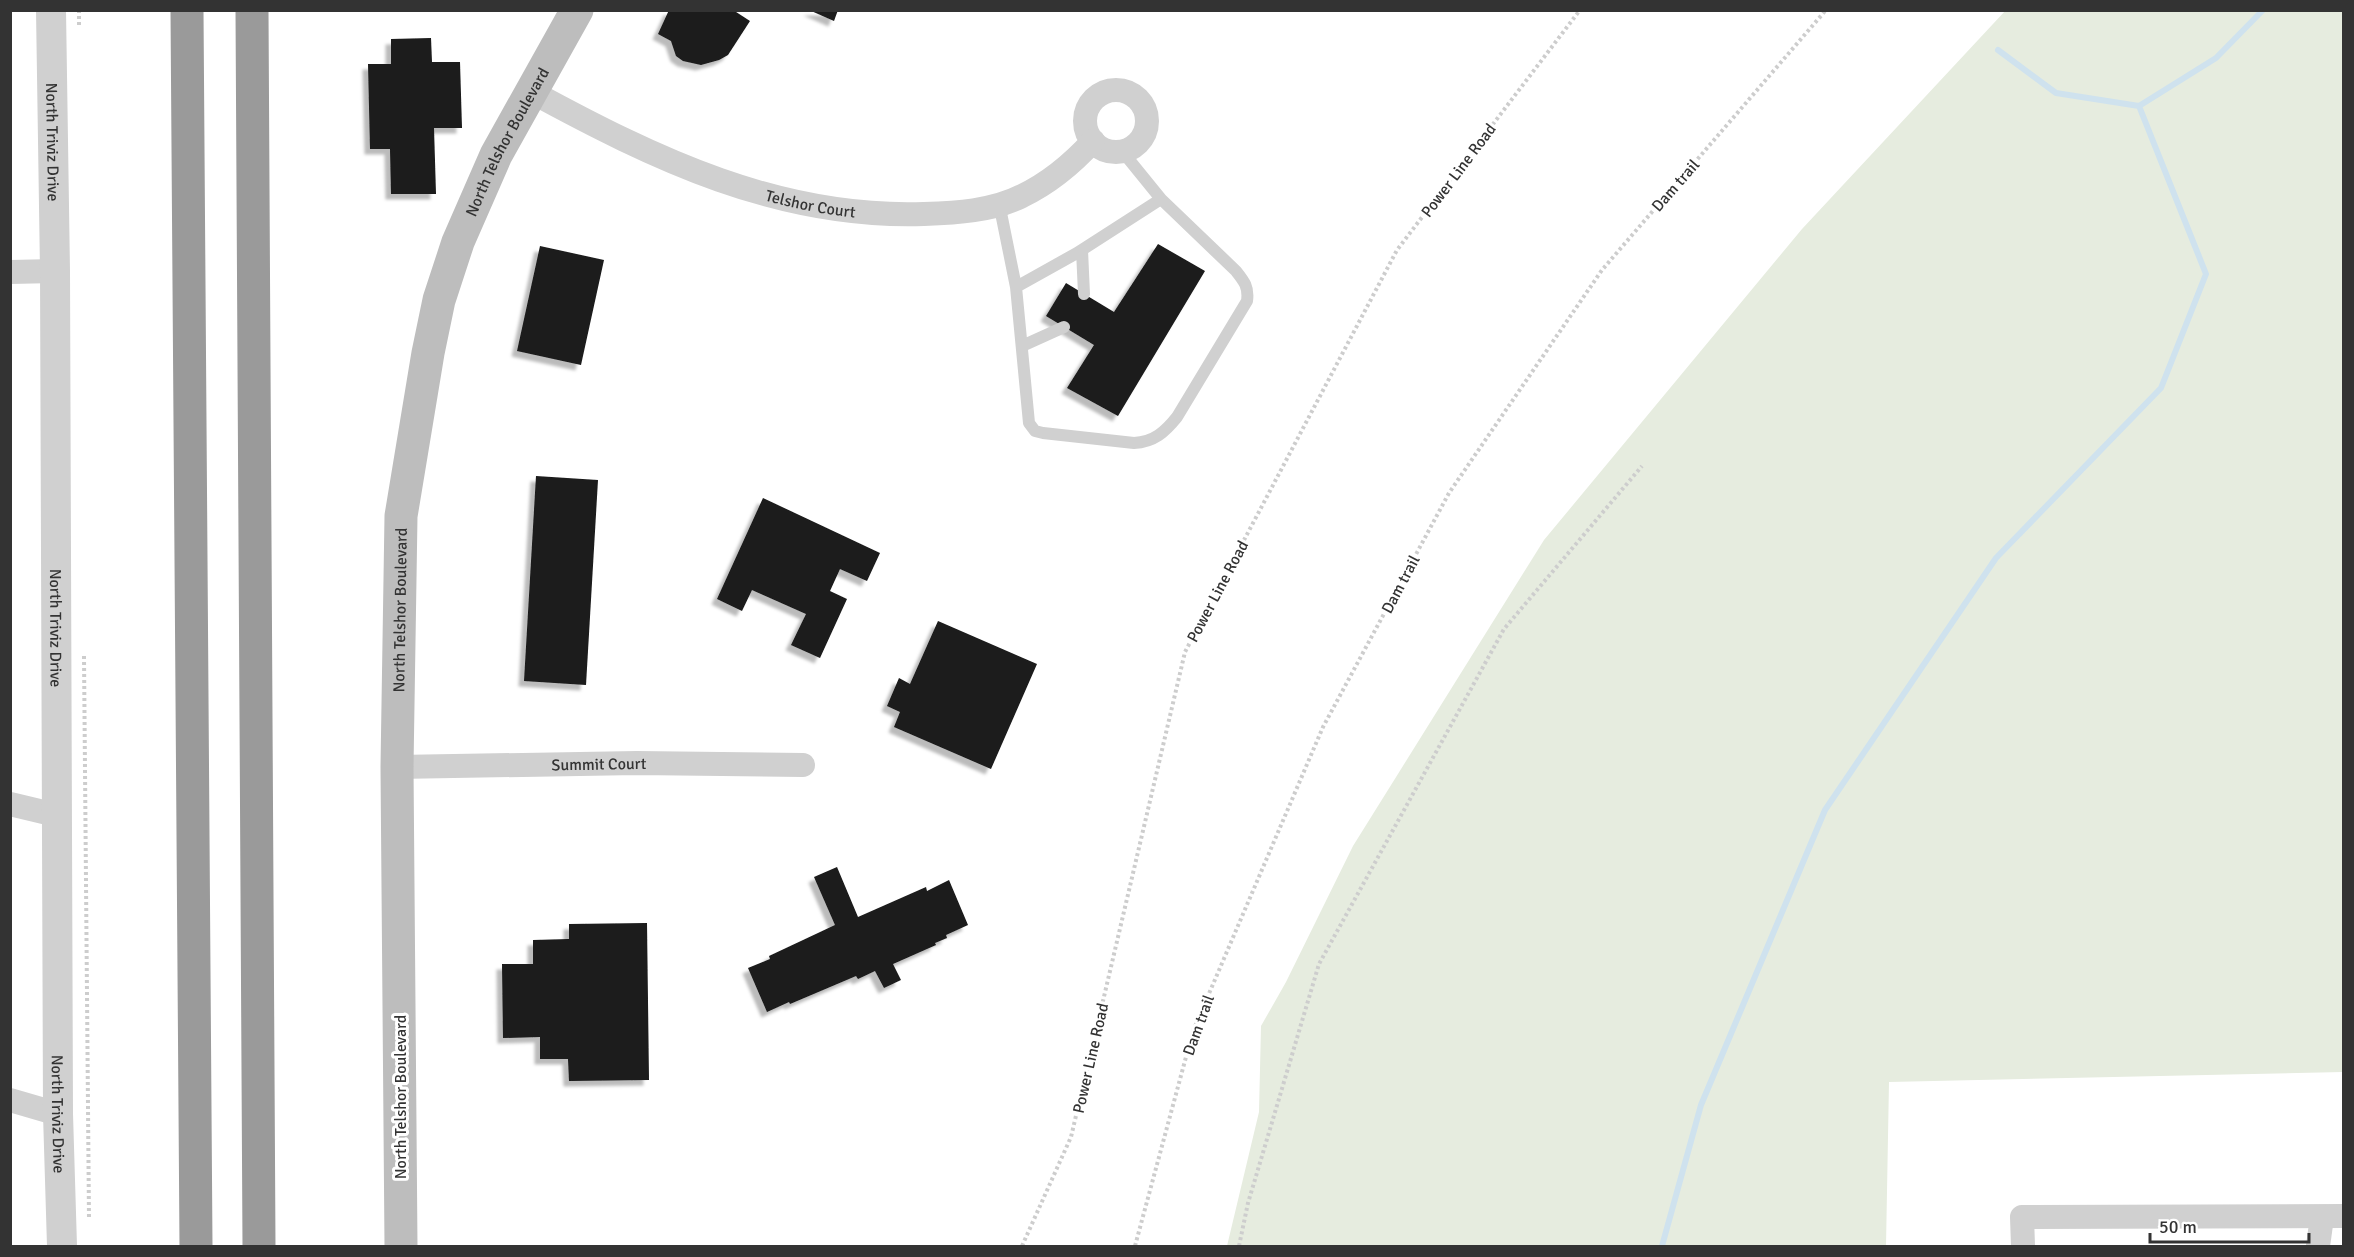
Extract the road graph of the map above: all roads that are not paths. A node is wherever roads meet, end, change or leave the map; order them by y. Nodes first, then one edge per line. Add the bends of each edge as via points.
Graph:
1 (51, 10) edge
2 (187, 10) edge
3 (252, 10) edge
4 (577, 10) edge
5 (530, 91) junction
6 (1093, 141) junction
7 (1122, 151) junction
8 (1161, 199) junction
9 (999, 203) junction
10 (1082, 250) junction
11 (56, 271) junction
12 (10, 272) edge
13 (1016, 287) junction
14 (1084, 294) dead end
15 (1064, 327) dead end
16 (1022, 346) junction
17 (803, 765) dead end
18 (397, 767) junction
19 (10, 804) edge
20 (56, 815) junction
21 (10, 1100) edge
22 (58, 1113) junction
23 (2332, 1216) edge
24 (62, 1246) edge
25 (196, 1246) edge
26 (259, 1246) edge
27 (401, 1246) edge
28 (2023, 1246) edge
29 (2318, 1246) edge

1 - 11 street, North Triviz Drive
2 - 25 highway
3 - 26 highway
4 - 5 main road, North Telshor Boulevard
5 - 9 street, Telshor Court via 683,168 766,195 825,208 886,215 964,213
5 - 18 main road, North Telshor Boulevard via 496,155 458,242 428,353 401,516
6 - 7 street via 1107,150
6 - 7 street via 1086,122 1092,102 1110,91 1130,93 1144,108 1146,128 1137,144
6 - 9 street, Telshor Court via 1073,163 1021,197
7 - 8 lane
8 - 10 lane
8 - 16 lane via 1236,271 1248,293 1247,301 1167,430 1134,443 1035,431 1029,423
9 - 13 lane
10 - 13 lane
10 - 14 lane
11 - 12 street
11 - 20 street, North Triviz Drive
13 - 16 lane
15 - 16 lane
17 - 18 street, Summit Court
18 - 27 main road, North Telshor Boulevard
19 - 20 street
20 - 22 street, North Triviz Drive
21 - 22 street
22 - 24 street, North Triviz Drive
23 - 28 street via 2022,1217
23 - 29 street

